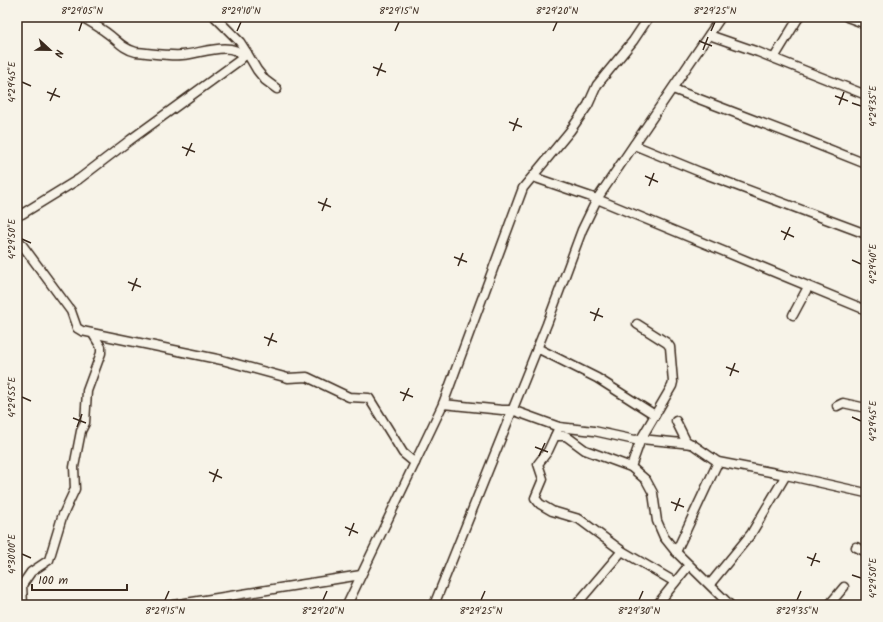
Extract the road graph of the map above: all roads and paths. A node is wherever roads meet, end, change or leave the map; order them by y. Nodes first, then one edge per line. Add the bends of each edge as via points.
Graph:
1 (82, 17) edge
2 (216, 17) edge
3 (649, 17) edge
4 (722, 17) edge
5 (799, 17) edge
6 (847, 17) edge
7 (866, 24) edge
8 (709, 35) junction
9 (246, 54) junction
10 (774, 58) junction
11 (276, 89) dead end
12 (673, 89) junction
13 (866, 95) edge
14 (634, 145) junction
15 (866, 164) edge
16 (533, 177) junction
17 (597, 199) junction
18 (17, 216) edge
19 (866, 234) edge
20 (17, 238) edge
21 (808, 287) junction
22 (866, 310) edge
23 (793, 316) dead end
24 (637, 324) dead end
25 (93, 334) junction
26 (537, 348) junction
27 (443, 404) junction
28 (838, 406) dead end
29 (866, 408) edge
30 (512, 410) junction
31 (655, 415) junction
32 (676, 421) dead end
33 (559, 427) junction
34 (554, 436) junction
35 (641, 439) junction
36 (692, 444) junction
37 (718, 462) junction
38 (415, 463) junction
39 (631, 467) junction
40 (786, 475) junction
41 (866, 493) edge
42 (856, 547) dead end
43 (622, 551) junction
44 (676, 552) junction
45 (866, 552) edge
46 (689, 565) junction
47 (361, 575) junction
48 (675, 582) junction
49 (710, 584) junction
50 (844, 587) dead end
51 (23, 605) edge
52 (173, 605) edge
53 (348, 605) edge
54 (434, 605) edge
55 (576, 605) edge
56 (657, 605) edge
57 (730, 605) edge
58 (829, 605) edge

1 - 9 street via 129,51 182,55 226,49
2 - 9 street via 240,42
3 - 16 street via 597,85 588,105 570,131
4 - 8 street
5 - 10 street
6 - 7 street
8 - 10 street
8 - 12 street
9 - 11 street via 265,80
9 - 18 street via 79,179
10 - 13 street
12 - 14 street
12 - 15 street
14 - 17 street
14 - 19 street
16 - 17 street
16 - 27 street via 523,188
17 - 21 street
17 - 26 street via 582,230
20 - 25 street via 71,311 78,328
21 - 22 street
21 - 23 street
24 - 31 street via 667,343 671,351 672,386
25 - 38 street via 222,360 288,378 307,377 349,397 369,398 403,453
25 - 51 street via 101,347 101,353 87,391 85,423 74,467 75,489 62,517 49,560 32,572 22,585
26 - 30 street
26 - 31 street via 597,378
27 - 30 street
27 - 38 street
28 - 29 street via 843,403
30 - 33 street
30 - 54 street
31 - 35 street
32 - 36 street via 686,441
33 - 34 street
33 - 35 street
34 - 39 street via 566,436 586,450
34 - 43 street via 548,451 538,464 543,479 535,498 552,511 579,519
35 - 36 street
35 - 39 street
36 - 37 street
37 - 40 street
37 - 44 street
38 - 47 street
39 - 44 street via 646,480 654,493 658,526
40 - 41 street
40 - 49 street via 751,534
42 - 45 street
43 - 48 street
43 - 55 street
44 - 46 street
46 - 48 street
46 - 49 street
47 - 52 street
47 - 53 street
48 - 56 street
49 - 57 street
50 - 58 street

